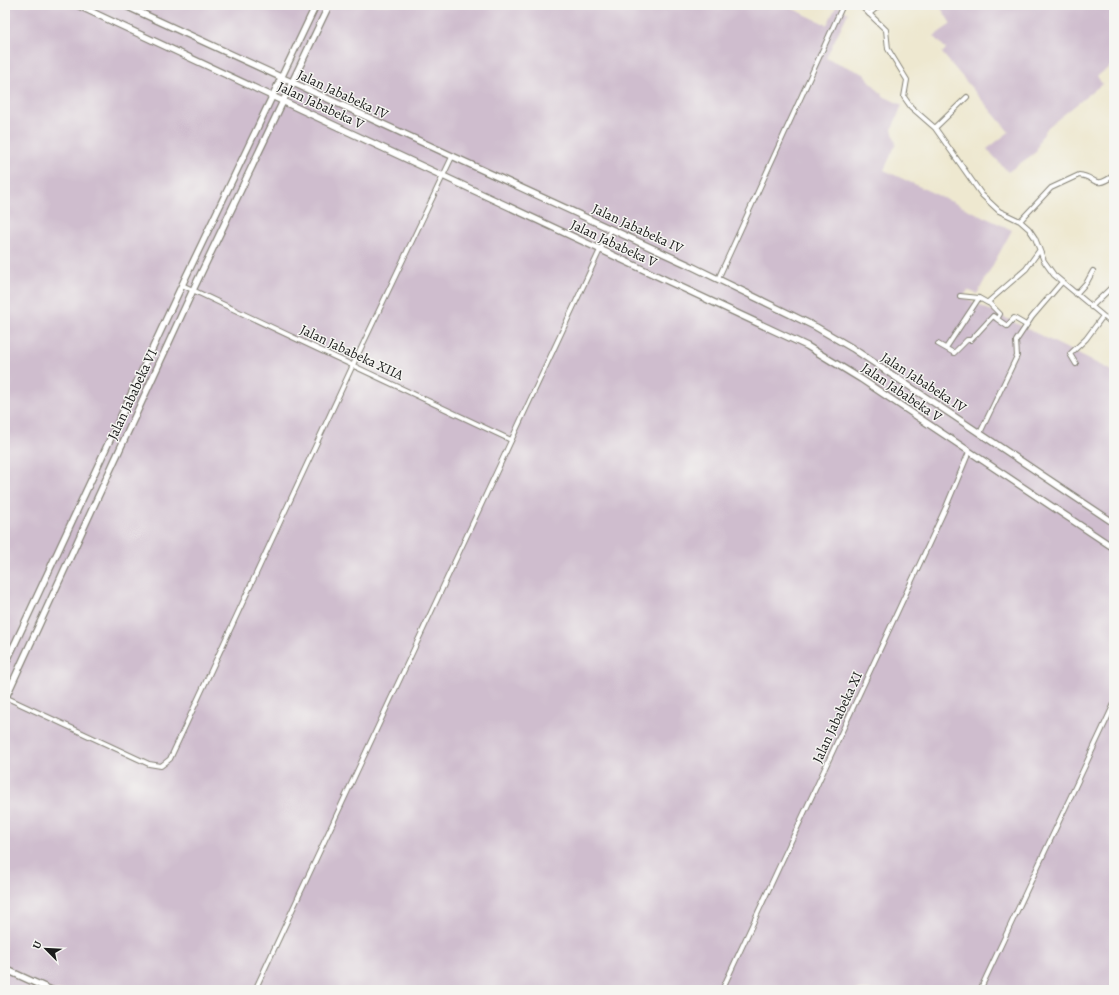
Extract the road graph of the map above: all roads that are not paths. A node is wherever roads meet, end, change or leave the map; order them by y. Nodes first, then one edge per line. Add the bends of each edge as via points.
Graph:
1 (77, 5) edge
2 (124, 5) edge
3 (316, 5) edge
4 (329, 5) edge
5 (843, 5) edge
6 (860, 5) edge
7 (880, 5) edge
8 (869, 14) junction
9 (282, 79) junction
10 (293, 84) junction
11 (273, 95) junction
12 (966, 97) dead end
13 (284, 101) junction
14 (935, 128) junction
15 (452, 157) junction
16 (1114, 175) edge
17 (443, 176) junction
18 (1020, 221) junction
19 (611, 229) junction
20 (600, 250) junction
21 (1039, 251) junction
22 (1093, 271) dead end
23 (718, 279) junction
24 (1062, 282) junction
25 (182, 285) junction
26 (1114, 285) edge
27 (193, 290) junction
28 (1076, 294) junction
29 (960, 296) dead end
30 (980, 298) junction
31 (988, 303) junction
32 (1091, 307) junction
33 (1103, 316) junction
34 (996, 319) junction
35 (1114, 325) edge
36 (1026, 326) junction
37 (938, 344) dead end
38 (946, 348) junction
39 (1076, 364) dead end
40 (353, 365) junction
41 (980, 433) junction
42 (511, 440) junction
43 (970, 452) junction
44 (1114, 523) edge
45 (1114, 548) edge
46 (5, 665) edge
47 (5, 698) edge
48 (1114, 704) edge
49 (5, 969) edge
50 (51, 990) edge
51 (256, 990) edge
52 (722, 990) edge
53 (980, 990) edge

1 - 11 street, Jalan Jababeka V
2 - 9 street, Jalan Jababeka IV
3 - 9 street, Jalan Jababeka VI
4 - 10 street, Jalan Jababeka VI
5 - 23 street
6 - 8 street
7 - 8 street
8 - 14 street via 887,32 888,49 906,80 905,100
9 - 10 street, Jalan Jababeka IV
9 - 11 street, Jalan Jababeka VI
10 - 13 street, Jalan Jababeka VI
10 - 15 street, Jalan Jababeka IV
11 - 13 street, Jalan Jababeka V
11 - 25 street, Jalan Jababeka VI
12 - 14 street
13 - 17 street, Jalan Jababeka V
13 - 27 street, Jalan Jababeka VI
14 - 18 street via 982,195 1002,213
15 - 17 street
15 - 19 street, Jalan Jababeka IV
16 - 18 street via 1102,182 1082,175 1056,184
17 - 20 street, Jalan Jababeka V
17 - 40 street
18 - 21 street via 1032,233
19 - 20 street
19 - 23 street, Jalan Jababeka IV
20 - 42 street
20 - 43 street, Jalan Jababeka V via 812,349 861,378
21 - 24 street via 1047,267
21 - 31 street via 1026,269 988,300
22 - 28 street
23 - 41 street, Jalan Jababeka IV via 834,337
24 - 28 street
24 - 36 street
25 - 27 street, Jalan Jababeka XIIA
25 - 46 street, Jalan Jababeka VI
26 - 32 street
27 - 40 street, Jalan Jababeka XIIA
27 - 47 street, Jalan Jababeka VI
28 - 32 street
29 - 30 street
30 - 31 street
30 - 38 street
31 - 34 street via 1000,314
32 - 33 street
33 - 35 street
33 - 39 street via 1086,339 1070,354
34 - 36 street via 1005,326 1014,318
34 - 38 street via 993,316 976,336 967,340 955,353
36 - 41 street via 1015,342 1017,356
37 - 38 street
40 - 42 street, Jalan Jababeka XIIA
40 - 47 street via 170,759 161,766 149,764
41 - 44 street, Jalan Jababeka IV
42 - 51 street
43 - 45 street, Jalan Jababeka V
43 - 52 street, Jalan Jababeka XI
48 - 53 street
49 - 50 street

